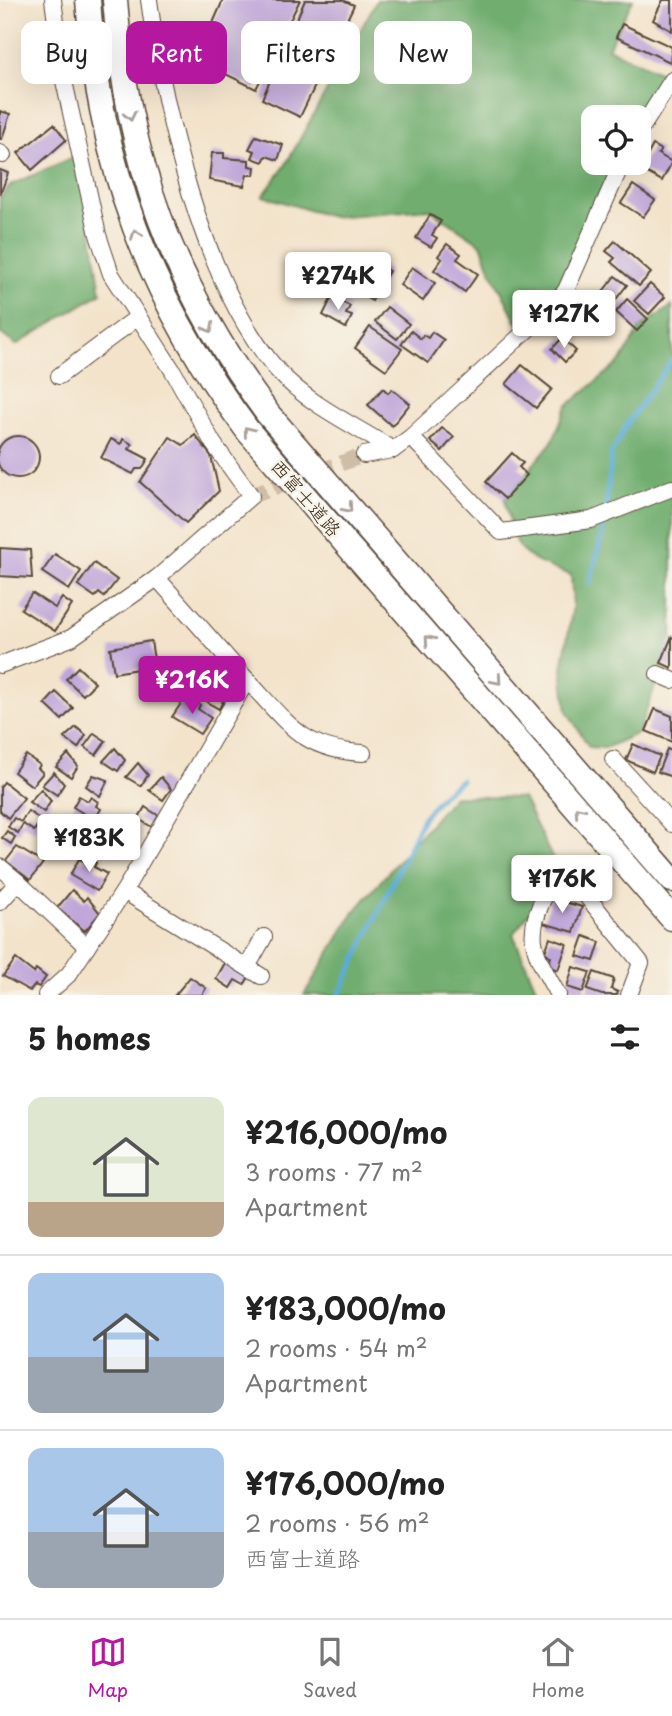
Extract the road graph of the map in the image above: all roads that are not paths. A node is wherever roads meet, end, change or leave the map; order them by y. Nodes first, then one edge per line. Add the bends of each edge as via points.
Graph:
1 (53, 0) edge
2 (88, 0) edge
3 (115, 0) edge
4 (149, 0) edge
5 (672, 80) edge
6 (651, 113) edge
7 (617, 175) edge
8 (138, 317) junction
9 (59, 376) dead end
10 (411, 437) junction
11 (393, 450) junction
12 (364, 455) tunnel mouth
13 (672, 488) edge
14 (157, 578) junction
15 (0, 665) edge
16 (247, 681) junction
17 (363, 753) dead end
18 (613, 759) dead end
19 (672, 824) edge
20 (0, 867) edge
21 (672, 880) edge
22 (18, 882) junction
23 (124, 891) junction
24 (0, 902) edge
25 (672, 918) edge
26 (264, 937) dead end
27 (87, 947) junction
28 (46, 995) edge
29 (558, 995) edge
30 (629, 995) edge

1 - 8 street via 64,81 98,235 111,274
25 -> 2 highway, 西富士道路 via 248,431 213,384 168,307 132,225 99,103
3 -> 21 highway, 西富士道路 via 126,99 157,216 191,295 223,351 268,414
4 - 11 street via 166,101 184,169 232,302 279,371 297,389
5 - 6 street
7 - 10 street via 566,290 554,306
8 - 9 street
8 - 14 street via 213,443 251,496
10 - 11 street
10 - 13 street via 501,532 591,520
11 - 12 street
14 - 15 street via 71,638
14 - 16 street
16 - 17 street via 310,743
16 - 23 street
18 - 19 street
20 - 22 street
22 - 24 street
22 - 27 street
23 - 26 street via 254,972
23 - 27 street
27 - 28 street via 69,974
29 - 30 street via 531,938 536,912 548,889 584,893 641,963

